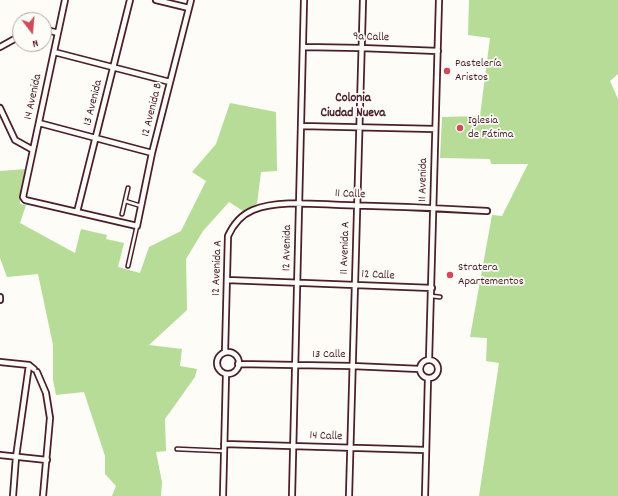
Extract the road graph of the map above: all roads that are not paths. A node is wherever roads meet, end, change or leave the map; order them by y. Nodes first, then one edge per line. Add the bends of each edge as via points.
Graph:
1 (65, 0) edge
2 (130, 0) edge
3 (156, 0) edge
4 (191, 0) edge
5 (304, 0) edge
6 (362, 0) edge
7 (439, 0) edge
8 (189, 8) junction
9 (52, 31) edge
10 (58, 33) junction
11 (12, 40) edge
12 (0, 47) edge
13 (303, 47) junction
14 (361, 48) junction
15 (438, 51) junction
16 (54, 52) junction
17 (113, 67) junction
18 (170, 82) junction
19 (0, 108) edge
20 (39, 123) junction
21 (301, 126) junction
22 (359, 127) junction
23 (435, 129) junction
24 (95, 138) junction
25 (33, 150) junction
26 (152, 153) junction
27 (128, 188) dead end
28 (125, 201) junction
29 (299, 204) junction
30 (357, 205) junction
31 (142, 206) junction
32 (266, 206) joint
33 (434, 208) junction
34 (487, 211) dead end
35 (77, 212) junction
36 (122, 214) dead end
37 (137, 226) junction
38 (128, 266) dead end
39 (227, 280) junction
40 (298, 282) junction
41 (355, 284) junction
42 (432, 288) junction
43 (432, 296) junction
44 (0, 297) edge
45 (440, 297) dead end
46 (0, 300) edge
47 (225, 352) junction
48 (429, 360) junction
49 (0, 362) edge
50 (238, 364) junction
51 (29, 365) junction
52 (296, 365) junction
53 (352, 366) junction
54 (420, 369) junction
55 (226, 374) junction
56 (428, 378) junction
57 (224, 444) junction
58 (293, 446) junction
59 (350, 448) junction
60 (177, 449) dead end
61 (426, 450) junction
62 (224, 451) junction
63 (0, 455) edge
64 (16, 457) junction
65 (46, 460) junction
66 (12, 496) edge
67 (43, 496) edge
68 (223, 496) edge
69 (292, 496) edge
70 (349, 496) edge
71 (425, 496) edge

1 - 10 street, 14 Avenida
2 - 17 street, 13 Avenida
3 - 8 street
4 - 8 street, 12 Avenida B
5 - 13 street, 12 Avenida
6 - 14 street, 11 Avenida A
7 - 15 street, 11 Avenida
8 - 18 street, 12 Avenida B
9 - 10 street
10 - 16 street, 14 Avenida
11 - 12 street
13 - 14 street, 9a Calle
13 - 21 street, 12 Avenida
14 - 15 street, 9a Calle
14 - 22 street, 11 Avenida A
15 - 23 street, 11 Avenida
16 - 17 street
16 - 20 street, 14 Avenida
17 - 18 street
17 - 24 street, 13 Avenida
18 - 26 street, 12 Avenida B
19 - 25 street via 15,140
20 - 24 street
20 - 25 street, 14 Avenida
21 - 22 street
21 - 29 street, 12 Avenida
22 - 23 street
22 - 30 street, 11 Avenida A
23 - 33 street, 11 Avenida
24 - 26 street
24 - 35 street, 13 Avenida
25 - 35 street, 14 Avenida via 23,197 25,200
26 - 31 street, 12 Avenida B
27 - 28 lane
28 - 31 lane
28 - 36 lane
29 - 30 street, 11 Calle
29 - 32 street, 11 Calle
29 - 40 street, 12 Avenida
30 - 33 street, 11 Calle
30 - 41 street, 11 Avenida A
31 - 37 street, 12 Avenida B
32 - 39 street, 12 Avenida A via 251,211 231,229 228,236
33 - 34 street, 11 Calle
33 - 42 street, 11 Avenida
35 - 37 street
37 - 38 lane
39 - 40 street, 12 Calle
39 - 47 street, 12 Avenida A
40 - 41 street, 12 Calle
40 - 52 street, 12 Avenida
41 - 42 street, 12 Calle
41 - 53 street, 11 Avenida A
42 - 43 street, 11 Avenida
43 - 45 lane
43 - 48 street, 11 Avenida
44 - 46 street
47 - 50 street via 235,355
47 - 55 street via 217,362 218,368
48 - 54 street via 424,362
48 - 56 street via 434,362 438,369 434,376
49 - 51 street
50 - 52 street, 13 Calle
50 - 55 street via 234,372
51 - 64 street
51 - 65 street via 36,370 49,406
52 - 53 street, 13 Calle
52 - 58 street, 12 Avenida
53 - 54 street, 13 Calle
53 - 59 street, 11 Avenida A
54 - 56 street via 423,376
55 - 57 street
56 - 61 street
57 - 58 street, 14 Calle
57 - 62 street
58 - 59 street, 14 Calle
58 - 69 street, 12 Avenida
59 - 61 street, 14 Calle
59 - 70 street, 11 Avenida A
60 - 62 lane
61 - 71 street
62 - 68 street
63 - 64 street
64 - 65 street
64 - 66 street
65 - 67 street

